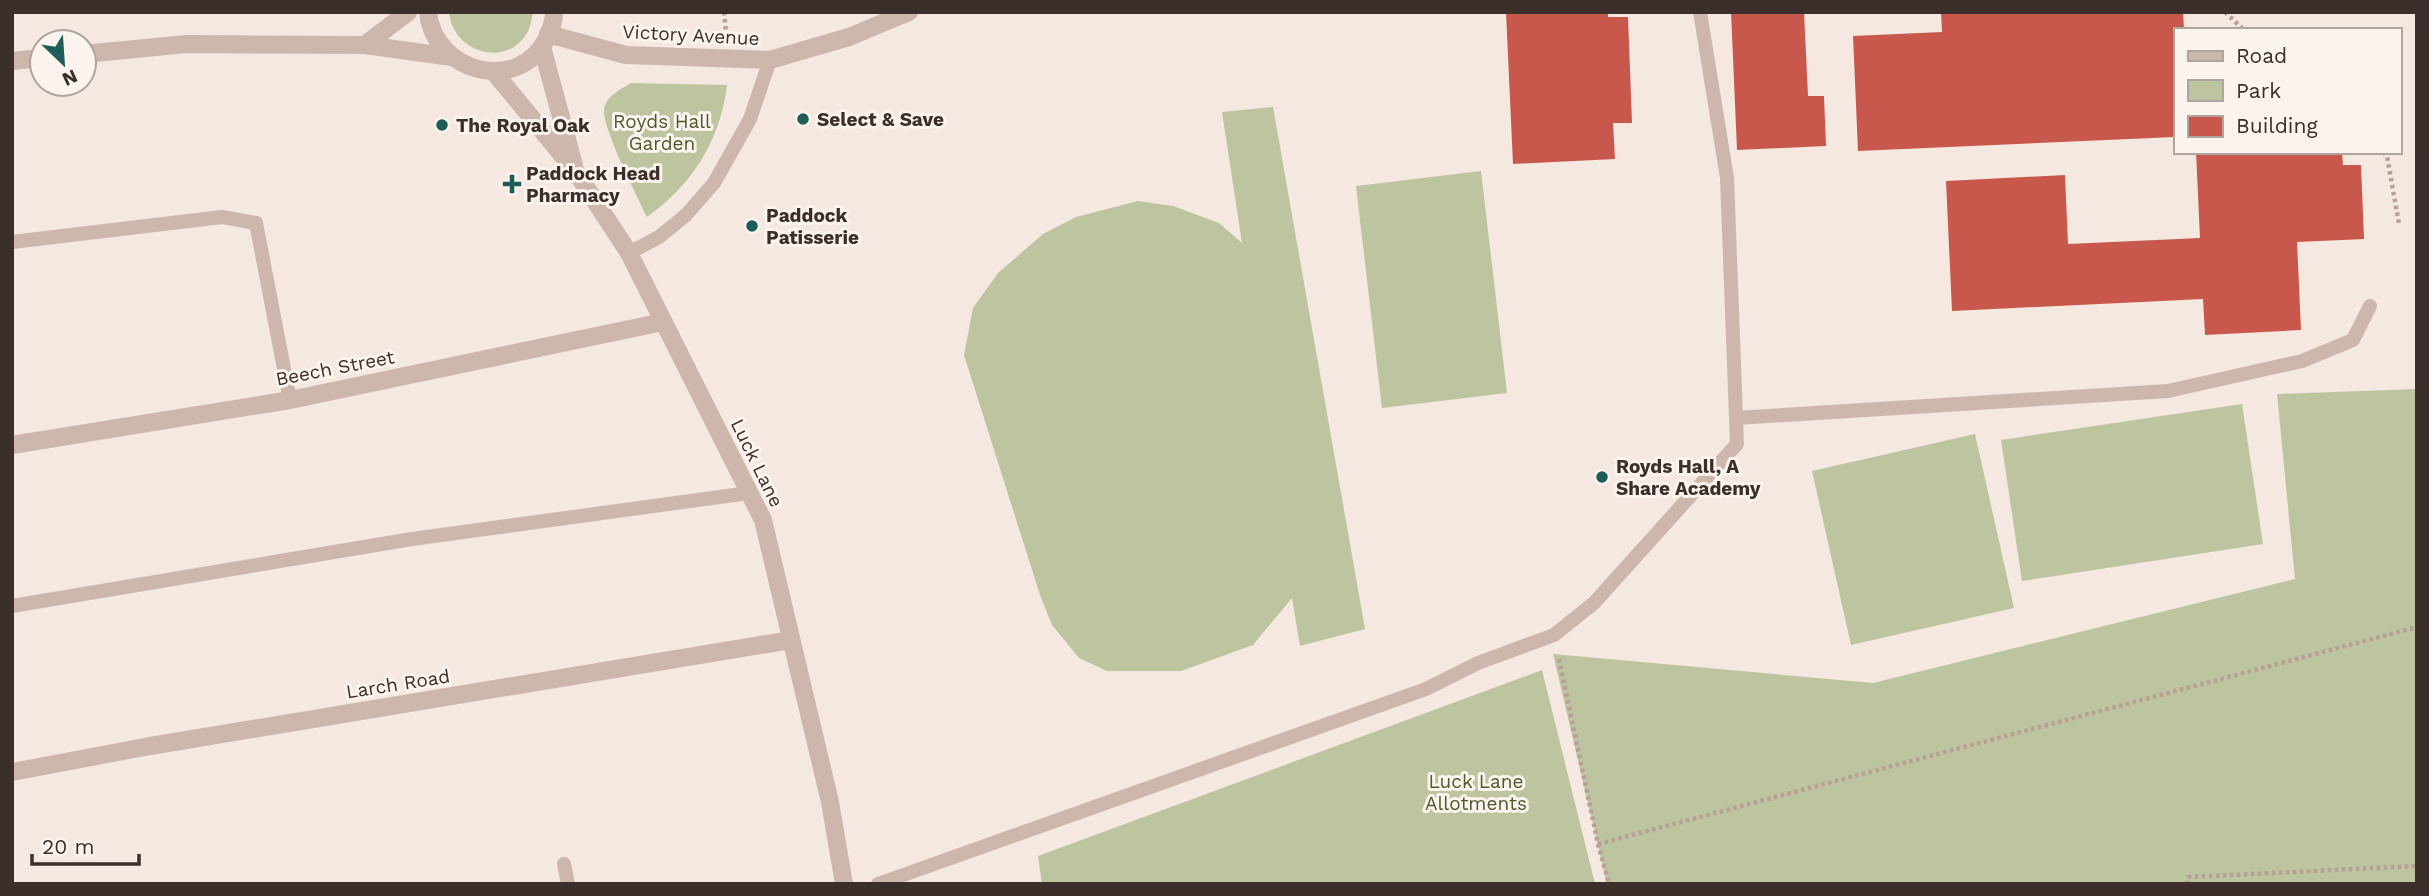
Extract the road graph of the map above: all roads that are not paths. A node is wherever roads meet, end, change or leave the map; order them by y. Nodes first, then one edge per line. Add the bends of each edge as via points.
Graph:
1 (408, 12) edge
2 (428, 12) edge
3 (554, 12) edge
4 (909, 12) edge
5 (1700, 12) edge
6 (545, 41) junction
7 (365, 45) junction
8 (98, 53) edge
9 (452, 57) junction
10 (769, 60) junction
11 (494, 72) junction
12 (576, 172) junction
13 (12, 242) edge
14 (629, 253) junction
15 (2370, 306) dead end
16 (663, 322) junction
17 (290, 400) junction
18 (1736, 418) junction
19 (12, 445) edge
20 (749, 493) junction
21 (12, 606) edge
22 (791, 640) junction
23 (12, 772) edge
24 (564, 864) dead end
25 (568, 884) edge
26 (844, 884) edge
27 (878, 884) edge

1 - 7 street
2 - 9 street via 434,36
3 - 6 street
4 - 10 street, Victory Avenue via 849,37
5 - 18 lane via 1727,178
6 - 10 street, Victory Avenue via 626,55
6 - 11 street via 529,59
6 - 12 street, Luck Lane
7 - 8 street via 186,44
7 - 9 street
9 - 11 street via 471,68
10 - 14 lane via 751,119 714,183 686,215
11 - 12 street, Luck Lane
12 - 14 street, Luck Lane
13 - 17 lane via 222,216 256,223
14 - 16 street, Luck Lane
15 - 18 lane via 2353,340 2302,362 2168,391
16 - 17 street, Beech Street
16 - 20 street, Luck Lane
17 - 19 street, Beech Street
18 - 27 lane via 1737,444 1594,603 1555,635 1478,663 1426,689
20 - 21 lane via 412,539
20 - 22 street, Luck Lane via 763,520
22 - 23 street, Larch Road
22 - 26 street, Luck Lane via 830,802
24 - 25 lane

